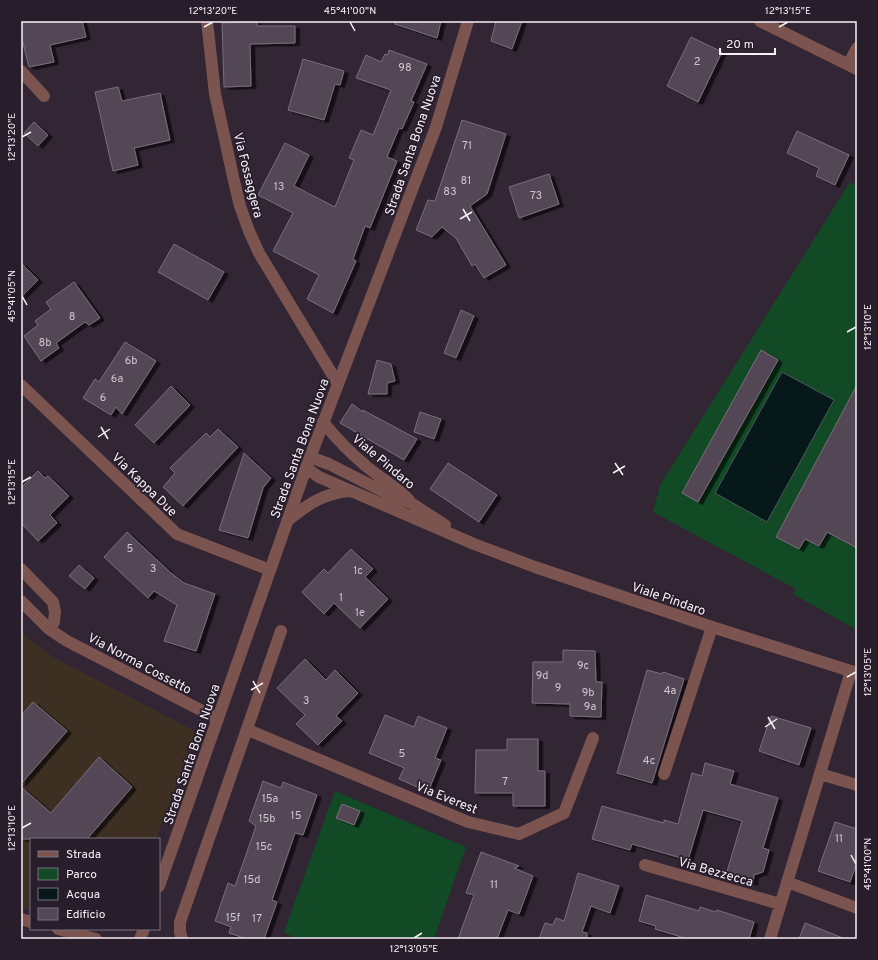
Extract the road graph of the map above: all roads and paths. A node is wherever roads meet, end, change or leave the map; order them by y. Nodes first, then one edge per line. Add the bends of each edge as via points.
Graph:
1 (207, 21) edge
2 (468, 21) edge
3 (760, 21) edge
4 (857, 48) edge
5 (853, 67) edge
6 (21, 71) edge
7 (44, 96) dead end
8 (338, 384) junction
9 (21, 385) edge
10 (323, 422) junction
11 (308, 462) junction
12 (351, 491) junction
13 (411, 503) junction
14 (287, 521) junction
15 (474, 544) junction
16 (21, 569) edge
17 (270, 570) junction
18 (21, 601) edge
19 (712, 627) junction
20 (50, 629) junction
21 (281, 631) dead end
22 (854, 672) edge
23 (218, 719) junction
24 (248, 730) junction
25 (593, 738) dead end
26 (664, 774) dead end
27 (820, 774) junction
28 (857, 785) edge
29 (645, 865) dead end
30 (787, 882) junction
31 (160, 883) edge
32 (780, 904) junction
33 (857, 908) edge
34 (62, 930) edge
35 (96, 939) edge
36 (182, 939) edge
37 (770, 939) edge

1 - 8 street, Via Fossaggera via 215,94 240,206 249,231
2 - 8 street, Strada Santa Bona Nuova via 433,134
3 - 5 street
4 - 5 street
6 - 7 street
8 - 10 street, Strada Santa Bona Nuova
9 - 17 street, Via Kappa Due via 177,534
10 - 11 street, Strada Santa Bona Nuova
10 - 13 street, Viale Pindaro via 365,466
11 - 12 street, Viale Pindaro via 319,477
11 - 13 street, Viale Pindaro via 329,464
11 - 14 street, Strada Santa Bona Nuova
12 - 14 street via 336,492 316,500
12 - 15 street, Viale Pindaro
13 - 15 street, Viale Pindaro
14 - 17 street, Strada Santa Bona Nuova
15 - 19 street, Viale Pindaro
16 - 20 street via 53,602 56,612
17 - 23 street, Strada Santa Bona Nuova
18 - 20 street, Via Norma Cossetto
19 - 22 street, Viale Pindaro
19 - 26 street
20 - 23 street, Via Norma Cossetto via 67,641
21 - 24 street
22 - 27 street
23 - 31 street, Strada Santa Bona Nuova
24 - 25 street, Via Everest via 468,822 519,834 564,813
24 - 36 street via 180,922
27 - 28 street
27 - 30 street
29 - 32 street, Via Bezzecca
30 - 32 street
30 - 33 street
32 - 37 street
34 - 35 street

